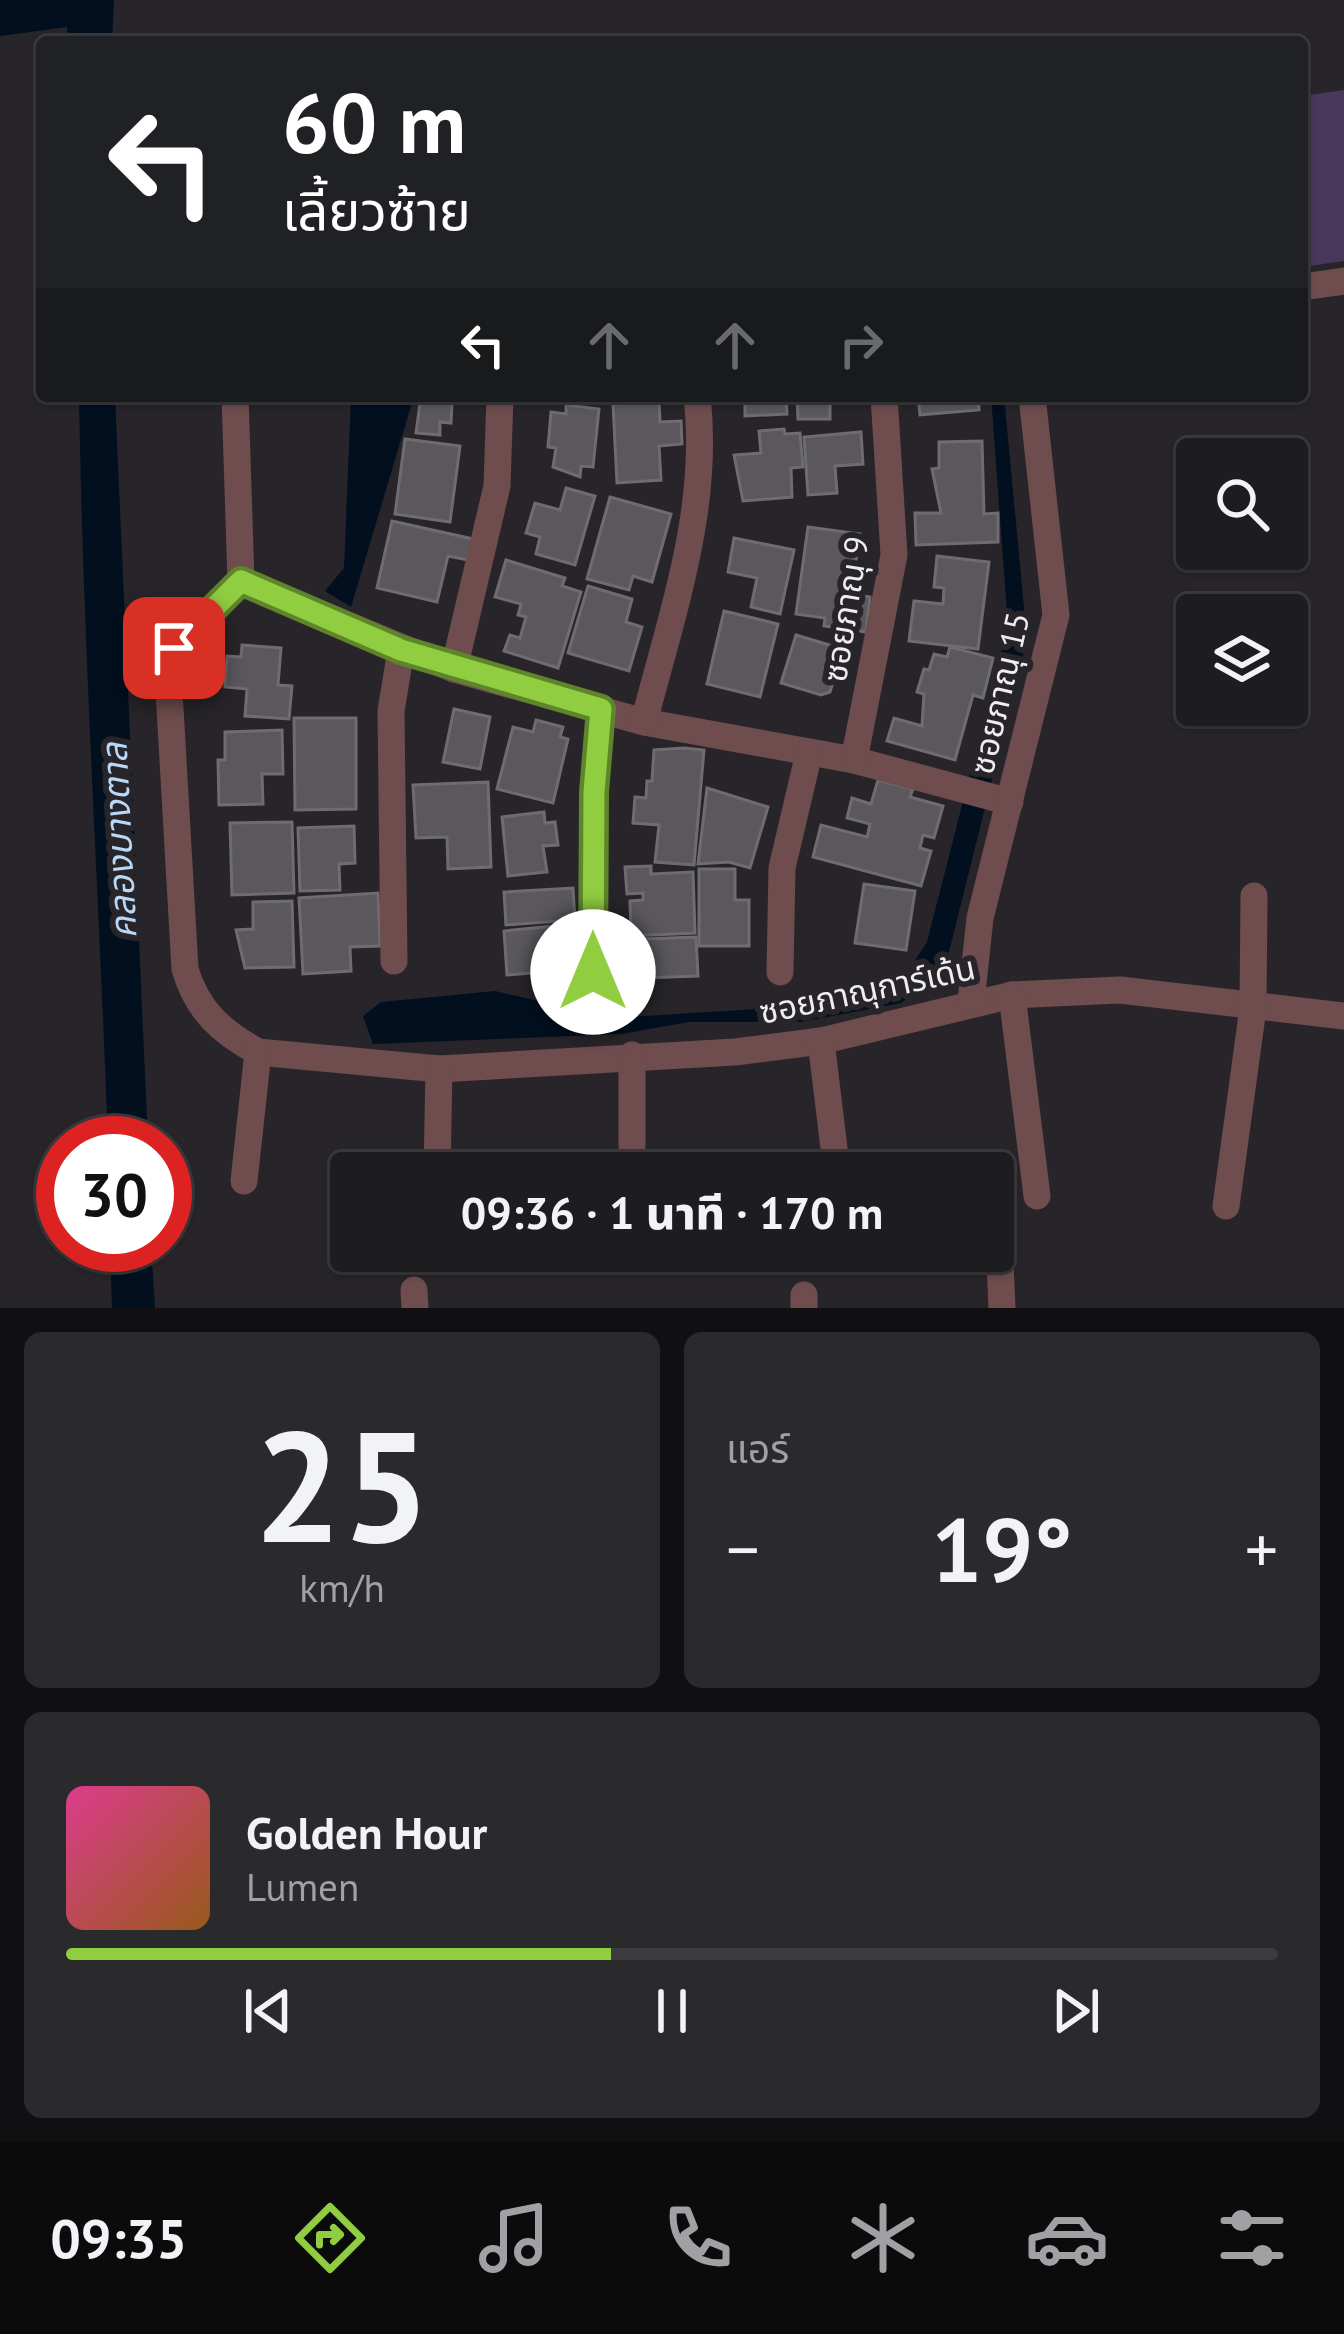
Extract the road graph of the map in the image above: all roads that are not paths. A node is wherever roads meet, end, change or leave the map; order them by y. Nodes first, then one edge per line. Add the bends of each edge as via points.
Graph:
1 (1344, 281) edge
2 (1308, 286) edge
3 (235, 402) edge
4 (500, 402) edge
5 (698, 402) edge
6 (884, 402) edge
7 (1033, 402) edge
8 (241, 581) junction
9 (401, 650) junction
10 (454, 668) junction
11 (601, 709) junction
12 (644, 722) junction
13 (809, 753) junction
14 (854, 760) junction
15 (1002, 800) junction
16 (1254, 896) dead end
17 (394, 961) dead end
18 (593, 972) dead end
19 (780, 972) dead end
20 (1012, 995) junction
21 (971, 1002) junction
22 (1252, 1008) junction
23 (1344, 1016) edge
24 (821, 1041) junction
25 (258, 1052) junction
26 (632, 1055) junction
27 (439, 1069) junction
28 (437, 1152) edge
29 (632, 1152) edge
30 (834, 1152) edge
31 (244, 1181) dead end
32 (1037, 1196) dead end
33 (1226, 1206) dead end
34 (1000, 1272) edge
35 (1002, 1308) edge

1 - 2 street
3 - 8 street
4 - 10 street via 497,485
5 - 12 street via 700,501
6 - 14 street, ซอยภาณุ 9 via 894,555
7 - 15 street, ซอยภาณุ 15 via 1056,616
8 - 9 street
8 - 25 street, ซอยภาณุการ์เด้น via 182,636 167,688 185,969 207,1016
9 - 10 street
9 - 17 street via 392,711
10 - 11 street
11 - 12 street
11 - 18 street
12 - 13 street
13 - 14 street
13 - 19 street via 782,868
14 - 15 street
15 - 21 street, ซอยภาณุ 15
16 - 22 street
20 - 21 street, ซอยภาณุการ์เด้น
20 - 22 street, ซอยภาณุการ์เด้น via 1120,990
20 - 32 street
21 - 24 street, ซอยภาณุการ์เด้น
22 - 23 street, ซอยภาณุการ์เด้น
22 - 33 street
24 - 26 street, ซอยภาณุการ์เด้น
24 - 30 street
25 - 27 street, ซอยภาณุการ์เด้น
25 - 31 street
26 - 27 street, ซอยภาณุการ์เด้น
26 - 29 street
27 - 28 street
34 - 35 street

